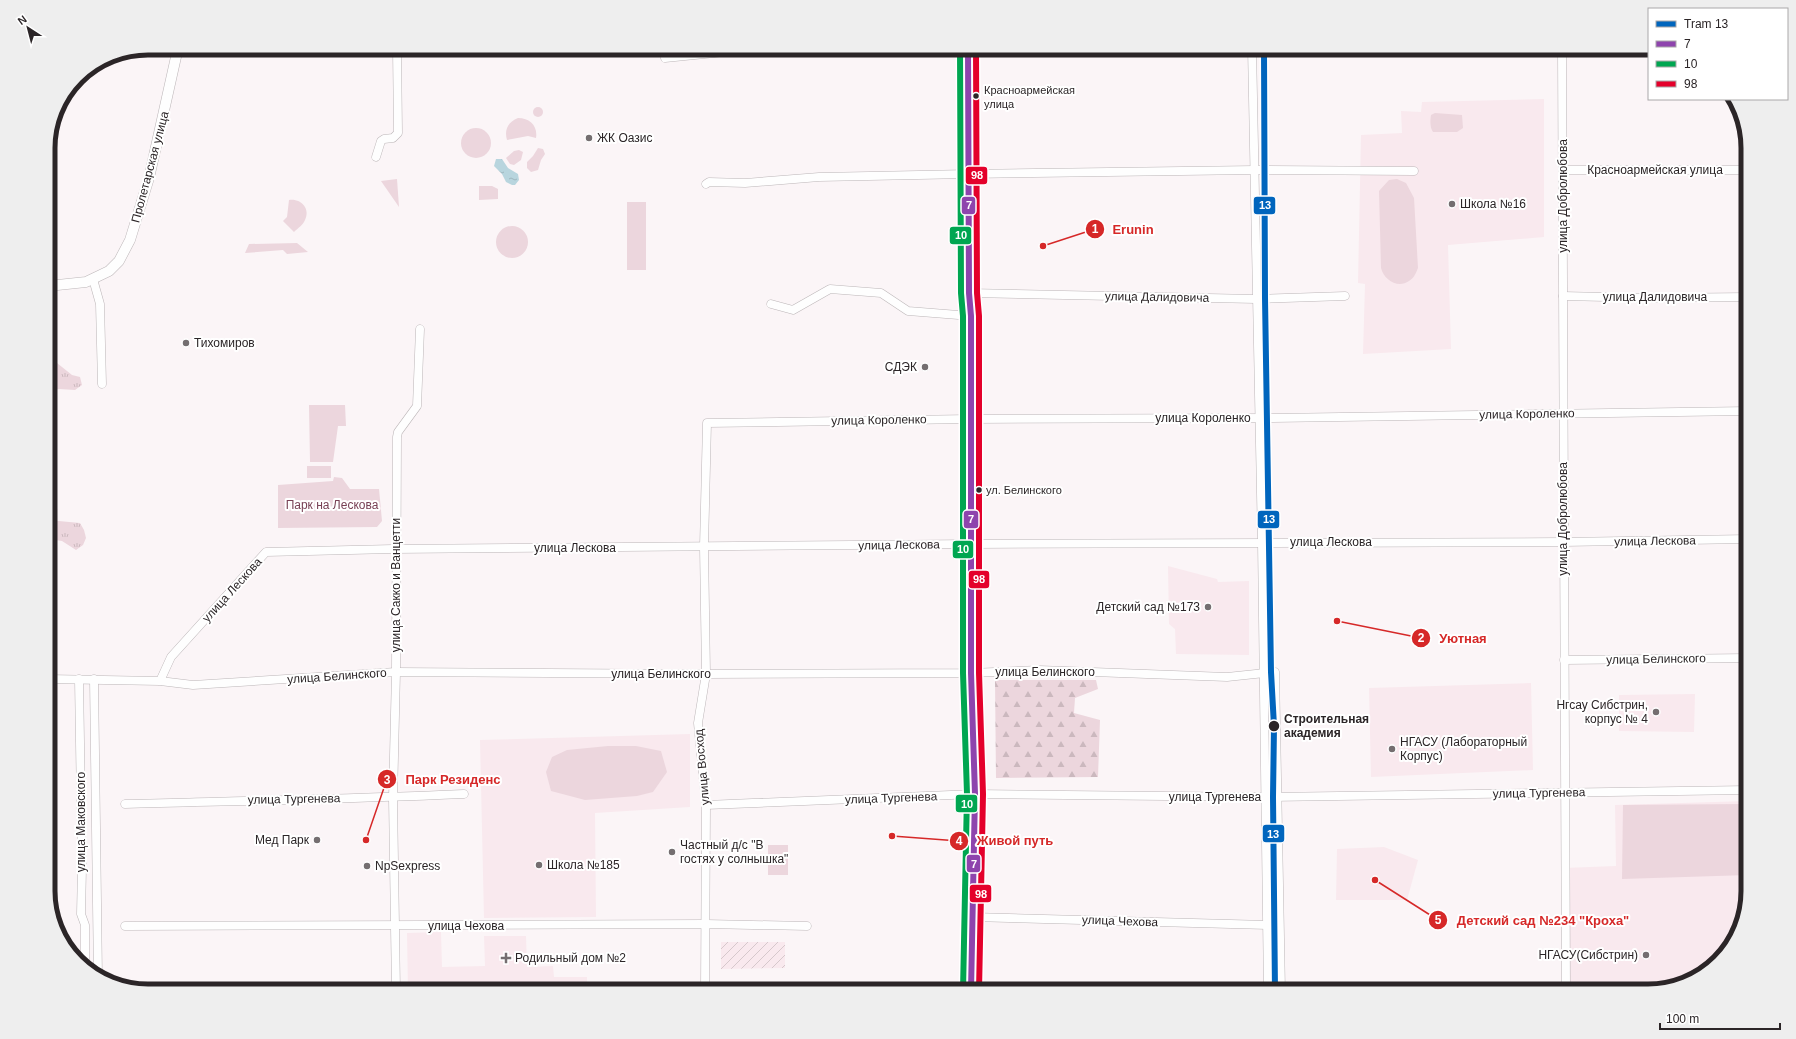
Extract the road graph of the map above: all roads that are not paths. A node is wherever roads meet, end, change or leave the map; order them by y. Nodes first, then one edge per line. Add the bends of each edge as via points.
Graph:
1 (176, 55) edge
2 (397, 55) edge
3 (695, 55) edge
4 (968, 55) edge
5 (1252, 55) edge
6 (1562, 55) edge
7 (665, 58) dead end
8 (376, 157) dead end
9 (1255, 170) junction
10 (1563, 170) junction
11 (1741, 170) edge
12 (1414, 171) dead end
13 (968, 174) junction
14 (706, 184) dead end
15 (97, 277) junction
16 (55, 285) edge
17 (969, 293) junction
18 (1345, 296) dead end
19 (1563, 296) junction
20 (1741, 296) edge
21 (1256, 298) junction
22 (771, 304) dead end
23 (970, 316) junction
24 (420, 329) dead end
25 (102, 384) dead end
26 (1741, 411) edge
27 (1563, 413) junction
28 (1258, 418) junction
29 (970, 419) junction
30 (707, 423) joint
31 (1741, 539) edge
32 (1262, 542) junction
33 (1563, 542) junction
34 (972, 544) junction
35 (704, 547) junction
36 (396, 549) junction
37 (1741, 658) edge
38 (1564, 660) junction
39 (396, 672) junction
40 (1263, 672) junction
41 (971, 673) junction
42 (706, 674) junction
43 (55, 679) edge
44 (79, 679) junction
45 (94, 679) junction
46 (160, 681) junction
47 (1741, 790) edge
48 (1564, 793) junction
49 (464, 794) dead end
50 (975, 794) junction
51 (1266, 797) junction
52 (1277, 797) junction
53 (393, 798) junction
54 (125, 804) dead end
55 (706, 805) junction
56 (972, 917) junction
57 (706, 924) junction
58 (1268, 925) junction
59 (125, 926) dead end
60 (394, 926) junction
61 (806, 926) dead end
62 (85, 960) edge
63 (98, 970) edge
64 (396, 984) edge
65 (705, 984) edge
66 (971, 984) edge
67 (1268, 984) edge
68 (1280, 984) edge
69 (1566, 984) edge

1 - 15 main road, Пролетарская улица via 151,170 130,240 118,261 109,271
2 - 8 street via 398,133 393,138 381,140
3 - 7 street
4 - 13 main road
5 - 9 street
6 - 10 street, улица Добролюбова
9 - 12 street
9 - 13 street
9 - 21 street
10 - 11 street, Красноармейская улица
10 - 19 street, улица Добролюбова
13 - 14 street via 819,177
13 - 17 main road
15 - 16 main road via 75,284
15 - 25 street
17 - 21 street, улица Далидовича
17 - 23 main road
18 - 21 street, улица Далидовича
19 - 20 street, улица Далидовича
19 - 27 street, улица Добролюбова
21 - 28 street
22 - 23 street via 793,310 830,289 881,293 908,311
23 - 29 main road
24 - 36 street, улица Сакко и Ванцетти via 416,406 397,437
26 - 27 street, улица Короленко
27 - 28 street, улица Короленко
27 - 33 street, улица Добролюбова
28 - 29 street, улица Короленко
28 - 32 street
29 - 30 street, улица Короленко
29 - 34 main road
30 - 35 street, улица Восход
31 - 33 street, улица Лескова
32 - 33 street, улица Лескова
32 - 34 street, улица Лескова
32 - 40 street
33 - 38 street, улица Добролюбова
34 - 35 street, улица Лескова
34 - 41 main road
35 - 36 street, улица Лескова
35 - 42 street, улица Восход
36 - 39 street, улица Сакко и Ванцетти
36 - 46 street, улица Лескова via 266,552 171,657
37 - 38 street, улица Белинского
38 - 48 street, улица Добролюбова
39 - 42 street, улица Белинского
39 - 46 street, улица Белинского via 193,686
39 - 53 street, улица Сакко и Ванцетти
40 - 41 street, улица Белинского via 1227,676 1039,670
40 - 51 street
40 - 52 street, улица Белинского via 1275,672
41 - 42 street, улица Белинского
41 - 50 main road
42 - 55 street, улица Восход via 698,723
43 - 44 street, улица Белинского
44 - 45 street, улица Белинского
44 - 62 street, улица Маковского via 81,914 85,925
45 - 46 street, улица Белинского
45 - 63 street
47 - 48 street, улица Тургенева
48 - 52 street, улица Тургенева
48 - 69 street, улица Добролюбова
49 - 53 street, улица Тургенева
50 - 51 street, улица Тургенева
50 - 55 street, улица Тургенева
50 - 56 main road
51 - 52 street, улица Тургенева
51 - 58 street
52 - 68 street
53 - 54 street, улица Тургенева
53 - 60 street, улица Сакко и Ванцетти
55 - 57 street, улица Восход
56 - 58 street, улица Чехова
56 - 66 main road
57 - 60 street, улица Чехова
57 - 61 street, улица Чехова
57 - 65 street, улица Восход
58 - 67 street
59 - 60 street, улица Чехова
60 - 64 street, улица Сакко и Ванцетти

